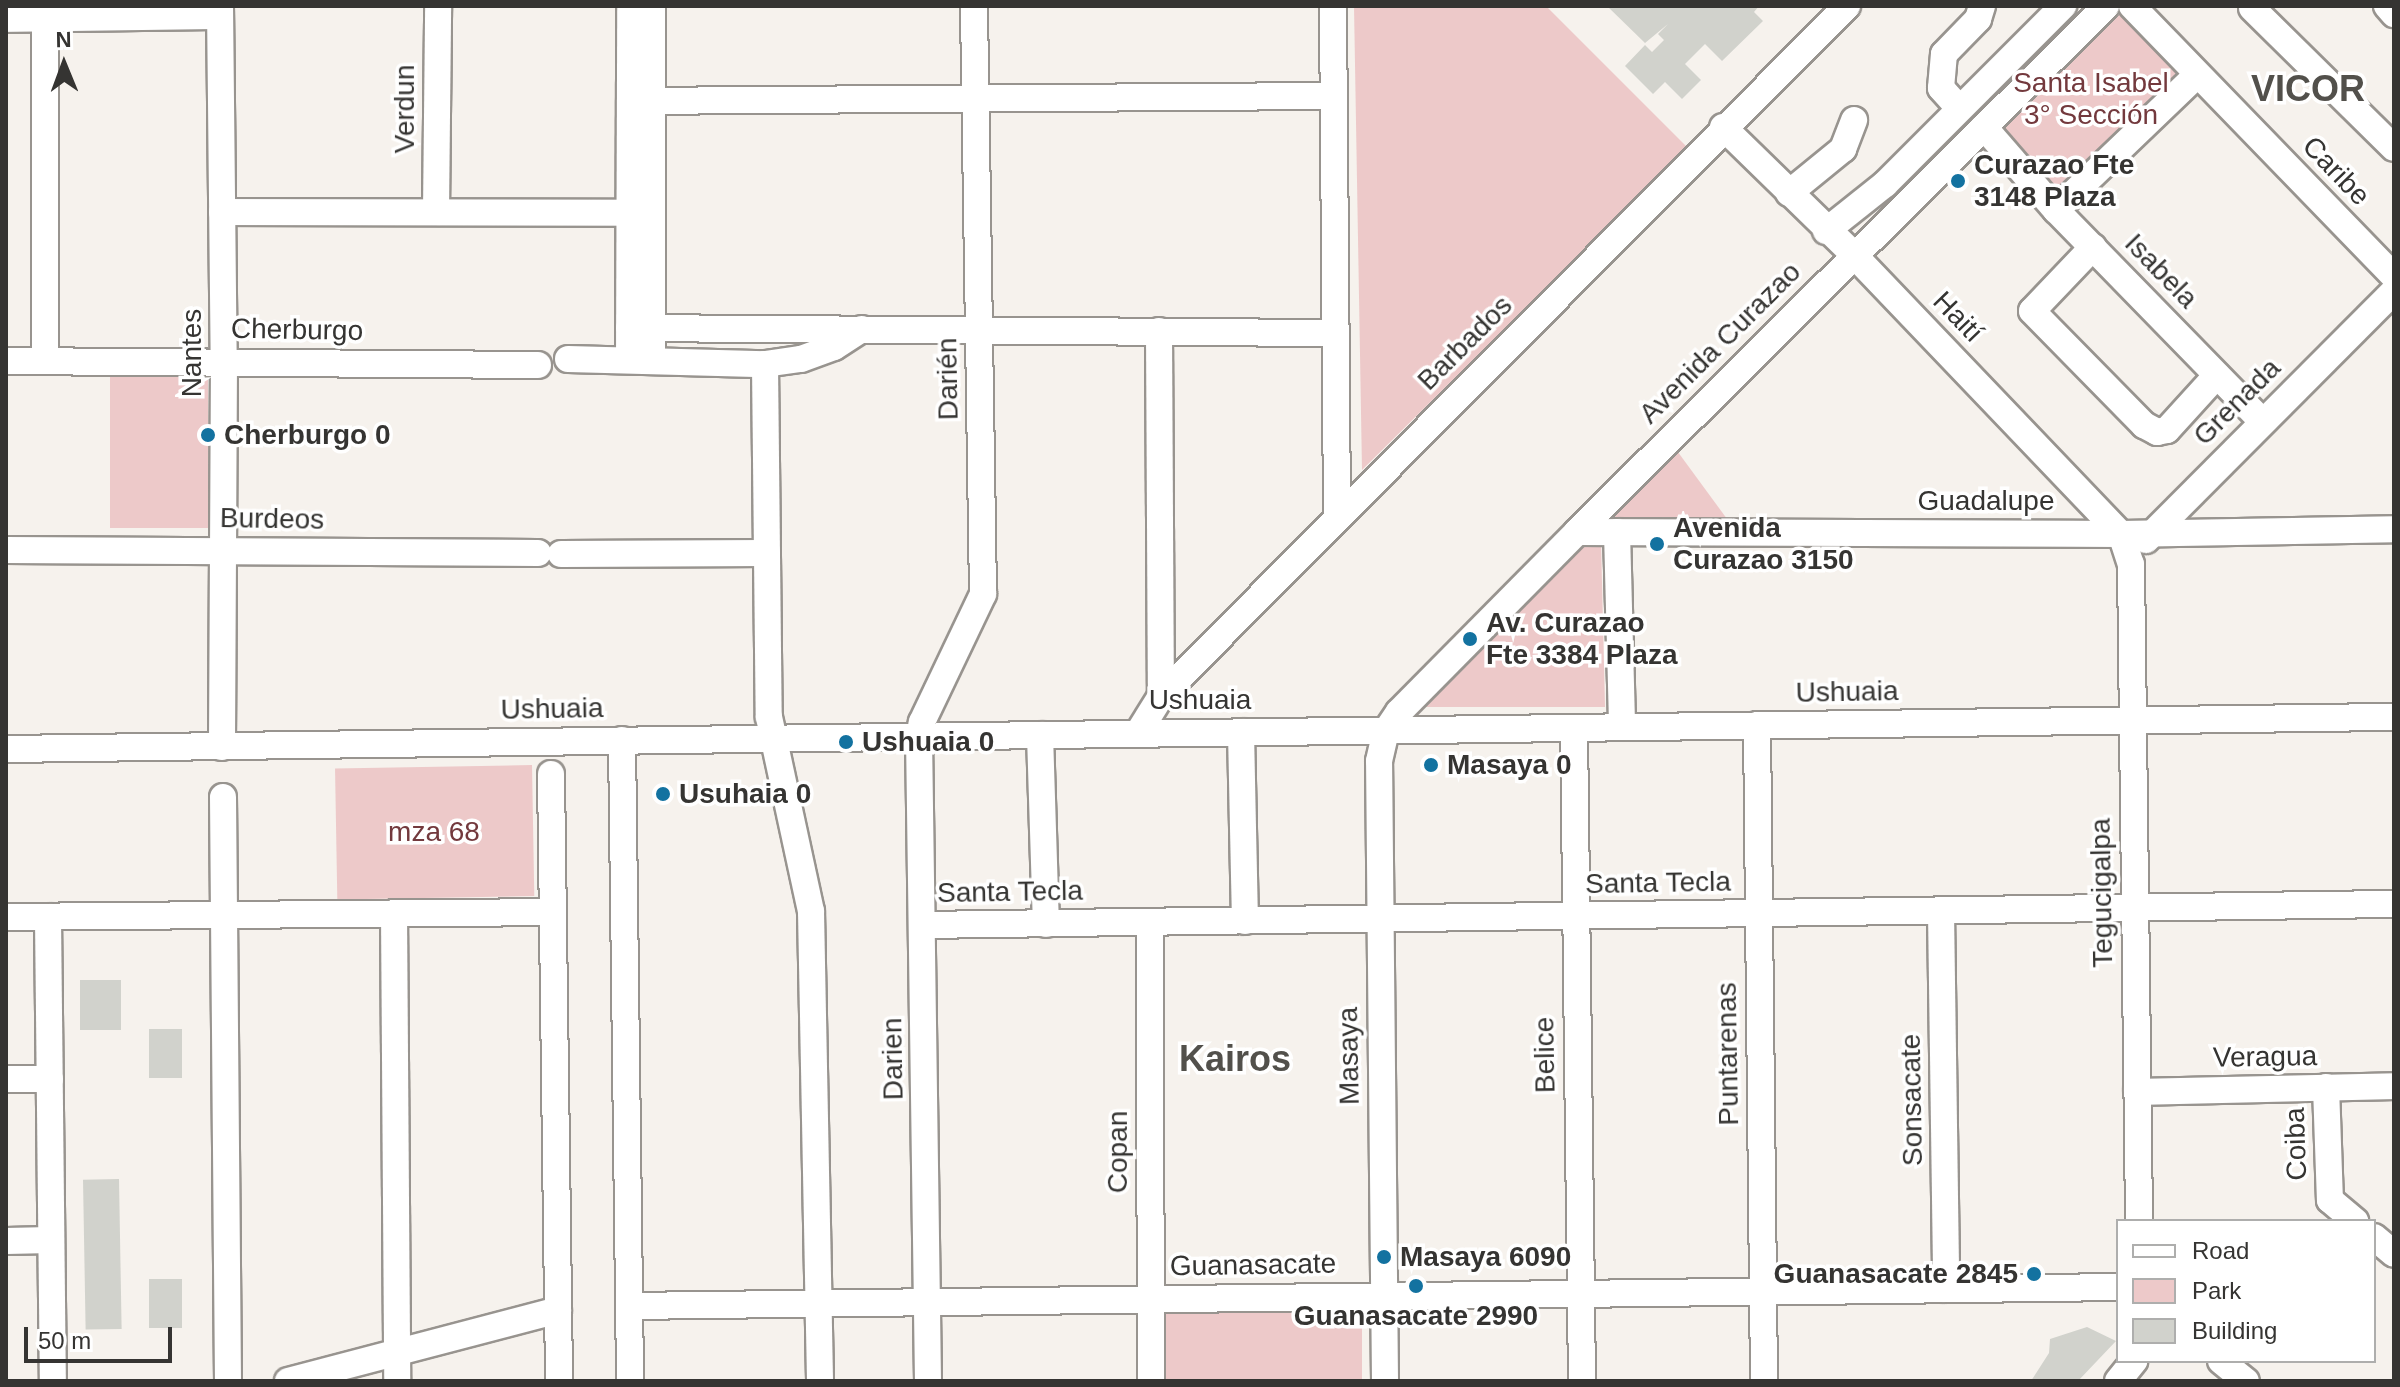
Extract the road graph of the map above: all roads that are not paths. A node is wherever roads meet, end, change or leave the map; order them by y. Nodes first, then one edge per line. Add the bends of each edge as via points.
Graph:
1 (438, 6) edge
2 (630, 6) edge
3 (652, 6) edge
4 (974, 6) edge
5 (1333, 6) edge
6 (1847, 6) edge
7 (1982, 6) edge
8 (2063, 6) edge
9 (2132, 6) edge
10 (2387, 6) edge
11 (2252, 8) dead end
12 (2095, 9) edge
13 (220, 11) edge
14 (2394, 14) edge
15 (6, 19) edge
16 (45, 19) junction
17 (2197, 75) junction
18 (1334, 96) junction
19 (641, 101) junction
20 (974, 101) junction
21 (1959, 108) junction
22 (1854, 120) dead end
23 (1723, 127) junction
24 (1984, 127) junction
25 (2394, 148) edge
26 (1789, 193) junction
27 (2056, 210) junction
28 (222, 212) junction
29 (436, 212) junction
30 (629, 213) junction
31 (1826, 231) junction
32 (2093, 247) junction
33 (1854, 255) junction
34 (2394, 276) edge
35 (2394, 291) edge
36 (640, 328) junction
37 (862, 329) junction
38 (979, 330) junction
39 (1159, 331) junction
40 (1335, 333) junction
41 (568, 359) dead end
42 (641, 360) junction
43 (6, 361) edge
44 (45, 361) junction
45 (224, 361) junction
46 (765, 364) junction
47 (538, 365) dead end
48 (2217, 375) junction
49 (2262, 421) junction
50 (1337, 518) junction
51 (2394, 529) edge
52 (1577, 532) junction
53 (1617, 532) junction
54 (2150, 533) junction
55 (2121, 534) junction
56 (6, 550) edge
57 (224, 550) junction
58 (767, 553) junction
59 (2131, 564) junction
60 (1161, 696) junction
61 (2394, 717) edge
62 (2132, 719) junction
63 (1757, 725) junction
64 (1622, 727) junction
65 (1574, 728) junction
66 (1386, 731) junction
67 (1241, 732) junction
68 (1138, 733) junction
69 (1040, 735) junction
70 (772, 737) junction
71 (919, 737) junction
72 (622, 740) junction
73 (222, 747) junction
74 (6, 749) edge
75 (551, 774) dead end
76 (223, 797) dead end
77 (2394, 904) edge
78 (2135, 908) junction
79 (1941, 911) junction
80 (552, 912) junction
81 (394, 913) junction
82 (1759, 913) junction
83 (224, 915) junction
84 (1575, 916) junction
85 (6, 917) edge
86 (48, 917) junction
87 (1379, 919) junction
88 (1245, 921) junction
89 (1150, 922) junction
90 (1046, 924) junction
91 (923, 925) junction
92 (6, 1079) edge
93 (50, 1079) junction
94 (2394, 1086) edge
95 (2326, 1087) junction
96 (2137, 1092) junction
97 (2139, 1219) edge
98 (2353, 1219) edge
99 (2376, 1239) edge
100 (51, 1240) junction
101 (6, 1241) edge
102 (2394, 1254) edge
103 (2116, 1287) edge
104 (1946, 1289) junction
105 (1763, 1291) junction
106 (1581, 1292) junction
107 (1385, 1295) junction
108 (1151, 1299) junction
109 (928, 1301) junction
110 (820, 1302) junction
111 (629, 1306) junction
112 (558, 1310) junction
113 (397, 1350) junction
114 (2132, 1363) edge
115 (2224, 1363) edge
116 (53, 1381) edge
117 (228, 1381) edge
118 (288, 1381) edge
119 (397, 1381) edge
120 (559, 1381) edge
121 (630, 1381) edge
122 (820, 1381) edge
123 (928, 1381) edge
124 (1151, 1381) edge
125 (1385, 1381) edge
126 (1582, 1381) edge
127 (1764, 1381) edge
128 (2118, 1381) edge
129 (2246, 1381) edge

1 - 29 street, Verdun
2 - 19 street
3 - 19 street
4 - 20 street, Darién
5 - 18 street
6 - 23 street, Barbados
7 - 21 street via 1978,19 1944,54 1941,88
8 - 21 street
9 - 17 street, Caribe
10 - 14 street
11 - 25 street
12 - 24 street, Avenida Curazao
13 - 16 street
13 - 28 street, Nantes
15 - 16 street
16 - 44 street
17 - 27 street
17 - 34 street, Caribe
18 - 20 street
18 - 40 street
19 - 20 street
19 - 30 street
19 - 36 street
20 - 38 street, Darién
21 - 31 street via 1885,184
22 - 26 street via 1843,149
23 - 26 street, Haití
23 - 50 street, Barbados
24 - 27 street, Isabela
24 - 33 street, Avenida Curazao
26 - 31 street, Haití
27 - 32 street, Isabela
28 - 29 street
28 - 45 street, Nantes
29 - 30 street
30 - 36 street
31 - 33 street, Haití
32 - 48 street, Isabela
32 - 48 street via 2032,311 2144,425 2157,432 2167,430
33 - 52 street, Avenida Curazao
33 - 55 street, Haití
35 - 49 street, Grenada
36 - 37 street
36 - 42 street
37 - 38 street
37 - 46 street via 801,359
38 - 39 street
38 - 71 street, Darién via 983,594
39 - 40 street
39 - 60 street
40 - 50 street
41 - 42 street
42 - 46 street
43 - 44 street, Cherburgo
44 - 45 street, Cherburgo
45 - 47 street, Cherburgo
45 - 57 street, Nantes
46 - 58 street
48 - 49 street, Isabela
49 - 54 street, Grenada
50 - 60 street, Barbados
51 - 54 street, Guadalupe
52 - 53 street, Guadalupe
52 - 66 street, Avenida Curazao
53 - 55 street, Guadalupe
53 - 64 street
54 - 55 street, Guadalupe
54 - 59 street, Grenada
55 - 59 street, Haití
56 - 57 street, Burdeos
57 - 58 street, Burdeos
57 - 73 street, Nantes
58 - 70 street
59 - 62 street, Tegucigalpa
60 - 68 street, Barbados
61 - 62 street, Ushuaia
62 - 63 street, Ushuaia
62 - 78 street, Tegucigalpa
63 - 64 street, Ushuaia
63 - 82 street, Puntarenas
64 - 65 street, Ushuaia
65 - 66 street, Ushuaia
65 - 84 street, Belice
66 - 67 street, Ushuaia
66 - 87 street, Masaya via 1379,761
67 - 68 street, Ushuaia
67 - 88 street
68 - 69 street, Ushuaia
69 - 71 street, Ushuaia
69 - 90 street
70 - 71 street, Ushuaia
70 - 72 street, Ushuaia
70 - 110 street via 811,911
71 - 91 street, Darien
72 - 73 street, Ushuaia
72 - 111 street
73 - 74 street, Ushuaia
75 - 80 street
76 - 83 street
77 - 78 street, Santa Tecla
78 - 79 street, Santa Tecla
78 - 96 street, Tegucigalpa
79 - 82 street, Santa Tecla
79 - 104 street, Sonsacate
80 - 81 street
80 - 112 street
81 - 83 street
81 - 113 street
82 - 84 street, Santa Tecla
82 - 105 street, Puntarenas
83 - 86 street
83 - 117 street
84 - 87 street, Santa Tecla
84 - 106 street, Belice
85 - 86 street
86 - 93 street
87 - 88 street, Santa Tecla
87 - 107 street, Masaya
88 - 89 street, Santa Tecla
89 - 90 street, Santa Tecla
89 - 108 street, Copan
90 - 91 street, Santa Tecla
91 - 109 street, Darien
92 - 93 street
93 - 100 street
94 - 95 street, Veragua
95 - 96 street, Veragua
95 - 98 street, Coiba via 2330,1200
96 - 97 street, Tegucigalpa
99 - 102 street
100 - 101 street
100 - 116 street
103 - 104 street, Guanasacate
104 - 105 street, Guanasacate
105 - 106 street, Guanasacate
105 - 127 street, Puntarenas
106 - 107 street, Guanasacate
106 - 126 street, Belice
107 - 108 street, Guanasacate
107 - 125 street, Masaya
108 - 109 street, Guanasacate
108 - 124 street, Copan
109 - 110 street, Guanasacate
109 - 123 street, Darien
110 - 111 street, Guanasacate
110 - 122 street
111 - 121 street
112 - 113 street
112 - 120 street
113 - 118 street
113 - 119 street
114 - 128 street
115 - 129 street

